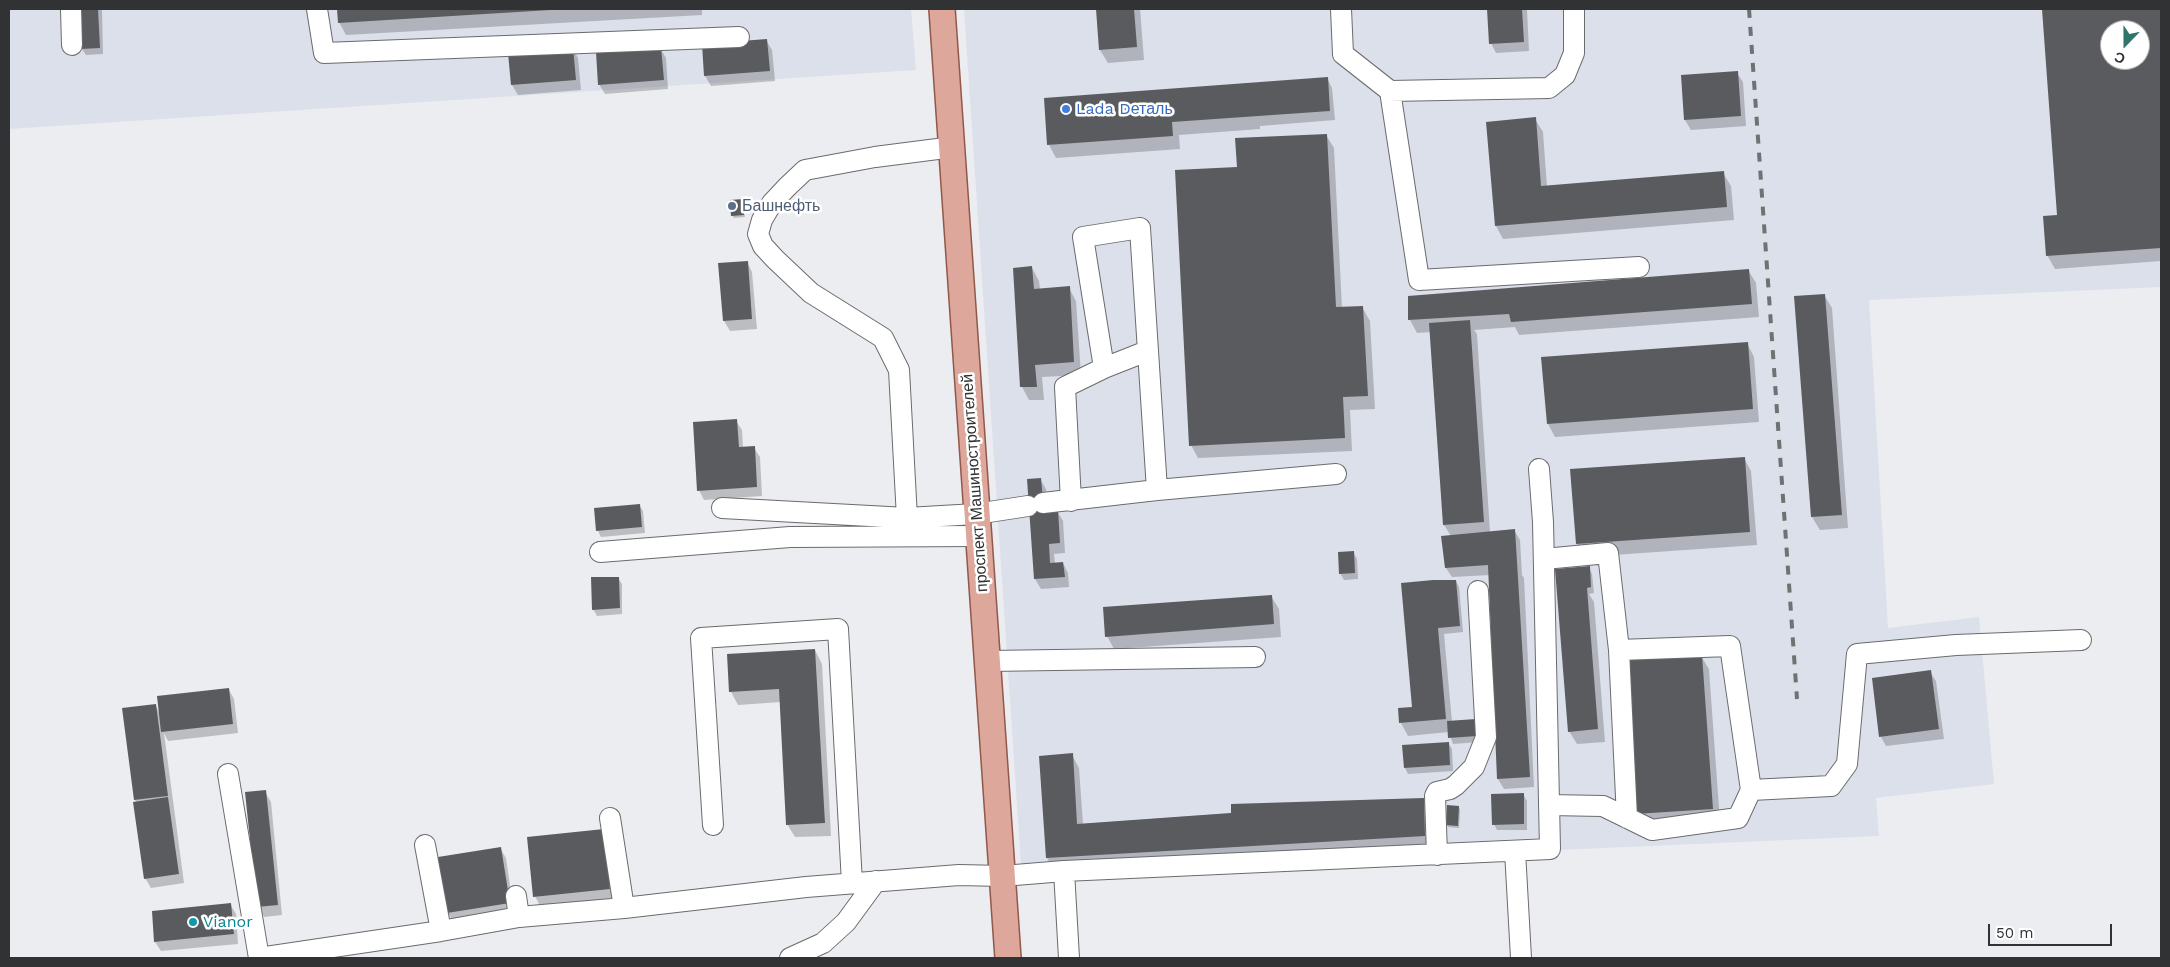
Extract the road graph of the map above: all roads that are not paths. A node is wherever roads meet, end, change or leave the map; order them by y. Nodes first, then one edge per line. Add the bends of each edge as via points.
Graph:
1 (71, 9) edge
2 (317, 9) edge
3 (942, 9) edge
4 (1341, 9) edge
5 (1574, 9) edge
6 (739, 37) dead end
7 (72, 45) dead end
8 (1390, 91) junction
9 (953, 147) junction
10 (1639, 267) dead end
11 (1147, 351) junction
12 (1104, 368) junction
13 (1539, 469) dead end
14 (1336, 474) dead end
15 (1157, 490) junction
16 (1071, 501) junction
17 (722, 508) dead end
18 (907, 518) junction
19 (977, 525) junction
20 (600, 552) dead end
21 (1544, 559) junction
22 (1478, 591) dead end
23 (2080, 640) dead end
24 (1619, 650) junction
25 (1255, 657) dead end
26 (989, 661) junction
27 (228, 774) dead end
28 (1751, 790) junction
29 (1549, 806) junction
30 (610, 818) dead end
31 (1627, 818) junction
32 (714, 825) dead end
33 (425, 845) dead end
34 (1515, 851) junction
35 (1437, 855) junction
36 (1064, 871) junction
37 (1002, 876) junction
38 (876, 881) junction
39 (852, 883) junction
40 (516, 896) dead end
41 (624, 908) junction
42 (519, 917) junction
43 (441, 931) junction
44 (259, 958) edge
45 (790, 958) edge
46 (1008, 958) edge
47 (1069, 958) edge
48 (1521, 958) edge

1 - 7 lane
2 - 6 lane via 324,53
3 - 9 main road, проспект Машиностроителей
4 - 8 lane via 1343,54
5 - 8 lane via 1574,53 1565,75 1549,88
8 - 10 lane via 1419,280
9 - 18 lane via 806,170 772,203 758,234 763,246 811,293 883,338 899,370
9 - 19 main road, проспект Машиностроителей
11 - 12 lane
11 - 12 lane via 1140,228 1083,237
11 - 15 lane
12 - 16 lane via 1065,387
13 - 21 lane
14 - 15 lane
15 - 16 lane
16 - 19 lane via 1036,504
17 - 18 lane
18 - 19 lane
19 - 20 lane
19 - 26 main road, проспект Машиностроителей
21 - 24 lane via 1608,553
21 - 29 lane
22 - 35 lane via 1486,737 1474,767 1456,785 1437,792 1435,796
23 - 28 lane via 1956,645 1857,654 1847,764 1831,786
24 - 28 lane via 1730,646
24 - 31 lane
25 - 26 lane
26 - 37 main road, проспект Машиностроителей
27 - 44 lane
28 - 31 lane via 1738,818 1652,830
29 - 31 lane via 1603,806
29 - 34 lane via 1550,849
30 - 41 lane
32 - 39 lane via 701,638 838,629
33 - 43 lane
34 - 35 lane
34 - 48 lane
35 - 36 lane
36 - 37 lane
36 - 47 lane
37 - 38 lane via 959,875
37 - 46 main road, проспект Машиностроителей
38 - 39 lane
38 - 45 lane via 840,927 823,942
39 - 41 lane
40 - 42 lane
41 - 42 lane
42 - 43 lane
43 - 44 lane

